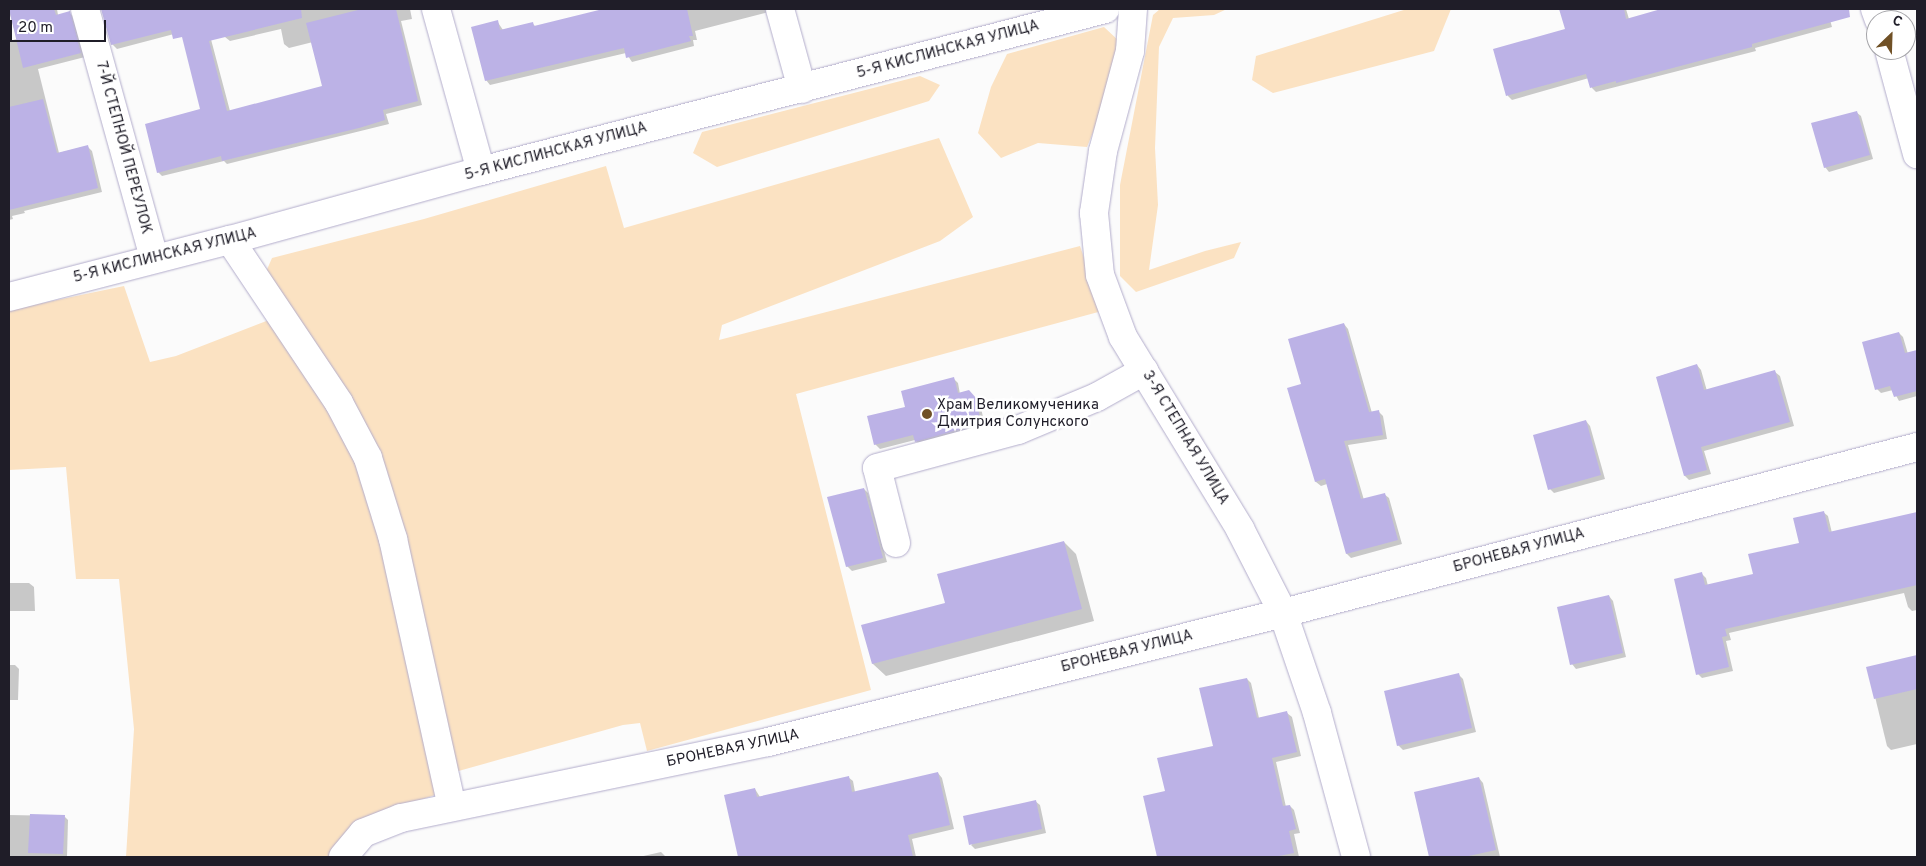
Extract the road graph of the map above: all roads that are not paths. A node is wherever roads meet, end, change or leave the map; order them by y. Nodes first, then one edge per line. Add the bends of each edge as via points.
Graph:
1 (85, 9) edge
2 (436, 9) edge
3 (780, 9) edge
4 (1104, 9) edge
5 (1133, 9) edge
6 (1892, 60) edge
7 (802, 89) junction
8 (1917, 154) edge
9 (481, 171) junction
10 (230, 240) junction
11 (154, 258) junction
12 (9, 296) edge
13 (1144, 371) junction
14 (1917, 446) edge
15 (896, 543) dead end
16 (1282, 613) junction
17 (452, 807) junction
18 (343, 857) edge
19 (1356, 857) edge

1 - 11 street, 7-Й СТЕПНОЙ ПЕРЕУЛОК
2 - 9 street
3 - 7 street
4 - 7 street, 5-Я КИСЛИНСКАЯ УЛИЦА
5 - 13 street, 3-Я СТЕПНАЯ УЛИЦА via 1130,51 1103,151 1094,214 1100,275 1123,337
6 - 8 street
7 - 9 street, 5-Я КИСЛИНСКАЯ УЛИЦА
9 - 10 street, 5-Я КИСЛИНСКАЯ УЛИЦА
10 - 11 street, 5-Я КИСЛИНСКАЯ УЛИЦА
10 - 17 street via 340,402 368,458 393,539
11 - 12 street, 5-Я КИСЛИНСКАЯ УЛИЦА
13 - 15 street via 1097,397 1018,430 877,468
13 - 16 street, 3-Я СТЕПНАЯ УЛИЦА via 1240,529
14 - 16 street, БРОНЕВАЯ УЛИЦА
16 - 17 street, БРОНЕВАЯ УЛИЦА via 768,742
16 - 19 street, 3-Я СТЕПНАЯ УЛИЦА via 1317,713
17 - 18 street, БРОНЕВАЯ УЛИЦА via 401,818 363,833

